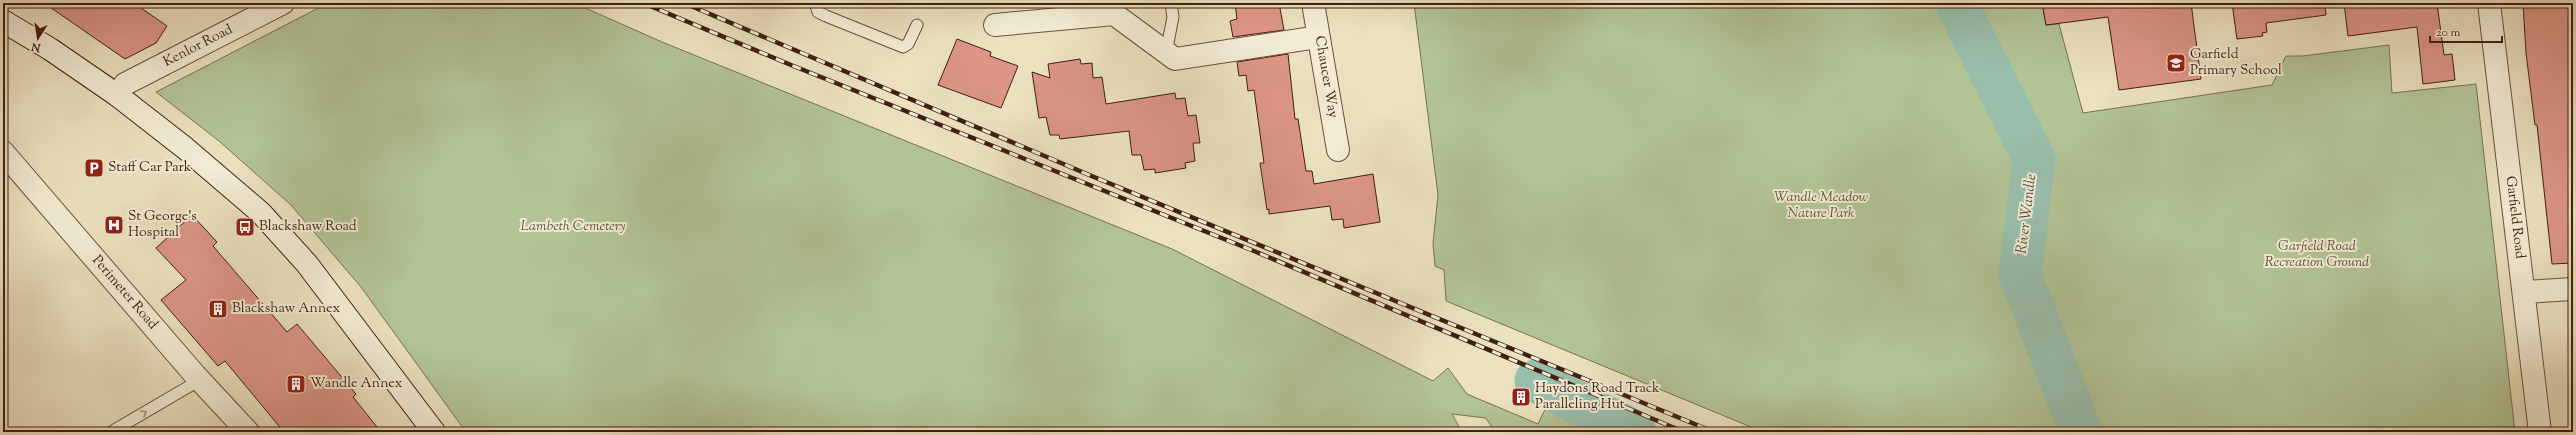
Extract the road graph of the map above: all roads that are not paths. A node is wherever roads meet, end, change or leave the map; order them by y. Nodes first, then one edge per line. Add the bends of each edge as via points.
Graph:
1 (283, 3) edge
2 (815, 3) edge
3 (1171, 3) edge
4 (1313, 3) edge
5 (2489, 3) edge
6 (3, 21) edge
7 (917, 25) dead end
8 (995, 25) dead end
9 (1318, 37) junction
10 (1166, 53) junction
11 (117, 95) junction
12 (1338, 150) dead end
13 (3, 152) edge
14 (2573, 289) edge
15 (2524, 292) junction
16 (200, 380) junction
17 (111, 432) edge
18 (248, 432) edge
19 (434, 432) edge
20 (2540, 432) edge

1 - 11 street, Kenlor Road via 126,84
2 - 7 lane via 818,12 903,47 908,44
3 - 10 lane via 1173,17
4 - 9 street, Chaucer Way
5 - 15 street, Garfield Road
6 - 11 street via 50,49
8 - 10 street via 1114,14
9 - 10 street via 1175,59
9 - 12 street, Chaucer Way
11 - 19 street via 185,148 261,213 307,264
13 - 16 street, Perimeter Road
14 - 15 street
15 - 20 street, Garfield Road
17 -> 16 lane
16 - 18 street, Perimeter Road

